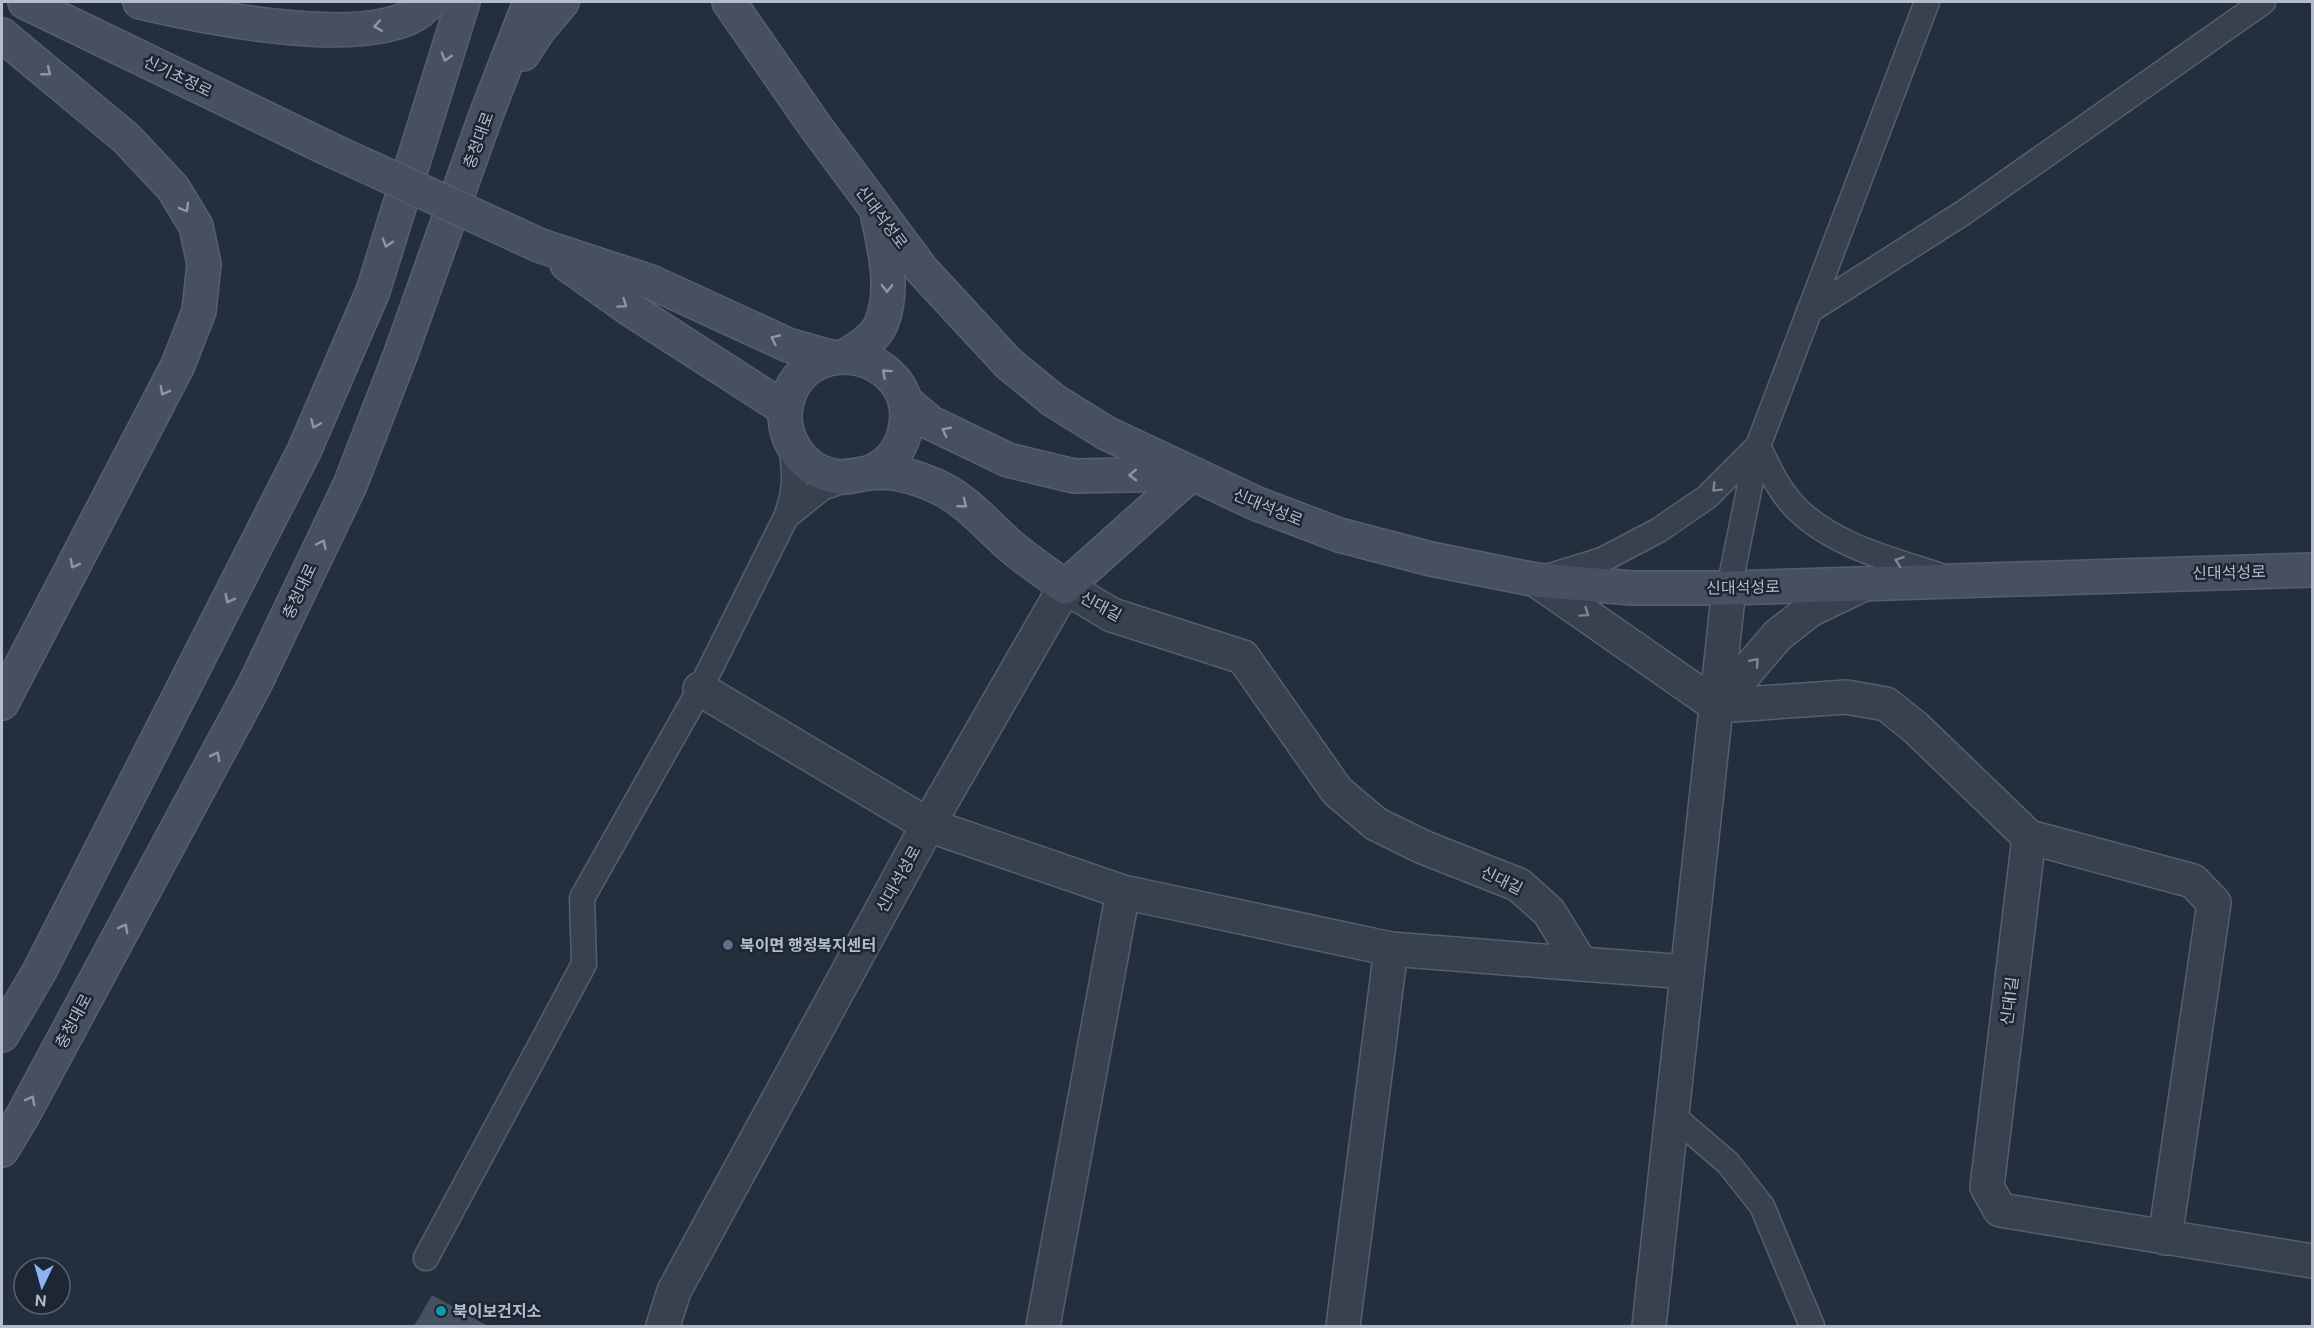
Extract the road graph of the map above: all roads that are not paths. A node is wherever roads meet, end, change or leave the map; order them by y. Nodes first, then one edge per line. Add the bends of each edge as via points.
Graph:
1 (25, 2) edge
2 (140, 2) edge
3 (430, 2) edge
4 (463, 2) edge
5 (530, 2) edge
6 (562, 2) edge
7 (729, 2) edge
8 (1927, 2) edge
9 (2263, 2) edge
10 (2, 35) edge
11 (486, 115) junction
12 (876, 209) junction
13 (541, 246) junction
14 (1809, 311) junction
15 (838, 356) junction
16 (905, 401) junction
17 (785, 409) junction
18 (791, 444) junction
19 (1758, 446) junction
20 (1191, 474) junction
21 (861, 475) junction
22 (786, 517) junction
23 (2313, 570) edge
24 (1536, 580) junction
25 (1954, 581) junction
26 (1864, 584) junction
27 (1065, 586) junction
28 (1729, 588) junction
29 (700, 689) junction
30 (2, 703) edge
31 (1716, 706) junction
32 (928, 825) junction
33 (2029, 837) junction
34 (1123, 892) junction
35 (1391, 949) junction
36 (1581, 964) junction
37 (1687, 972) junction
38 (2, 1035) edge
39 (1672, 1115) junction
40 (2, 1150) edge
41 (2165, 1238) junction
42 (426, 1258) dead end
43 (2313, 1261) edge
44 (663, 1326) edge
45 (1042, 1326) edge
46 (1343, 1326) edge
47 (1649, 1326) edge
48 (1812, 1326) edge

1 - 13 street, 신기초정로, bridge
3 -> 2 street via 416,14 394,23 323,30 264,25
4 -> 38 street via 373,291 304,451 39,972
5 - 11 street, 충청대로
6 - 11 street via 540,28
7 - 12 street, 신대석성로
8 - 14 lane
9 - 14 lane via 1963,213
10 -> 30 street via 126,138 173,188 196,226 204,264 199,311 178,365
40 -> 11 street, 충청대로 via 255,684 350,485
12 -> 15 street via 886,255 887,295 880,325 864,344
12 - 20 street, 신대석성로 via 922,270 1008,364 1053,400 1106,433
15 -> 13 street via 788,345 651,282
13 -> 17 street
14 - 19 lane
16 -> 15 street via 884,368 866,359
15 - 17 street via 816,363 800,375
20 -> 16 street via 1074,476 1008,460 931,423
16 - 21 street via 907,421 896,452 885,463
17 - 18 street via 785,427
18 - 21 street via 816,470 833,476
18 - 22 lane via 794,494
19 -> 24 lane via 1707,497 1659,530 1602,560
25 -> 19 lane via 1829,535 1798,511 1776,482
19 - 28 lane
20 - 24 street, 신대석성로 via 1340,535 1431,559
20 - 27 street, 신대석성로
21 - 22 lane via 822,488
21 -> 27 street via 909,476 942,489
22 - 29 lane
23 - 25 street, 신대석성로
24 - 28 street, 신대석성로 via 1632,588
24 -> 31 street
25 - 26 street, 신대석성로
26 - 28 street, 신대석성로
31 -> 26 street via 1778,636 1810,610
27 - 32 street, 신대석성로
27 - 36 street, 신대길 via 1112,615 1244,657 1337,790 1376,824 1519,885 1549,912
28 - 31 street
29 - 32 street
29 - 42 lane via 582,898 584,964
31 - 33 street via 1846,697 1886,704 1916,727
31 - 37 street
32 - 34 street
32 - 44 street, 신대석성로 via 674,1291
33 - 41 street via 2193,881 2214,903
33 - 41 street, 신대1길 via 1987,1187 2000,1210
34 - 35 street
34 - 45 street
35 - 36 street
35 - 46 street
36 - 37 street
37 - 39 street
39 - 47 street
39 - 48 lane via 1728,1163 1761,1206
41 - 43 street, 신대1길

